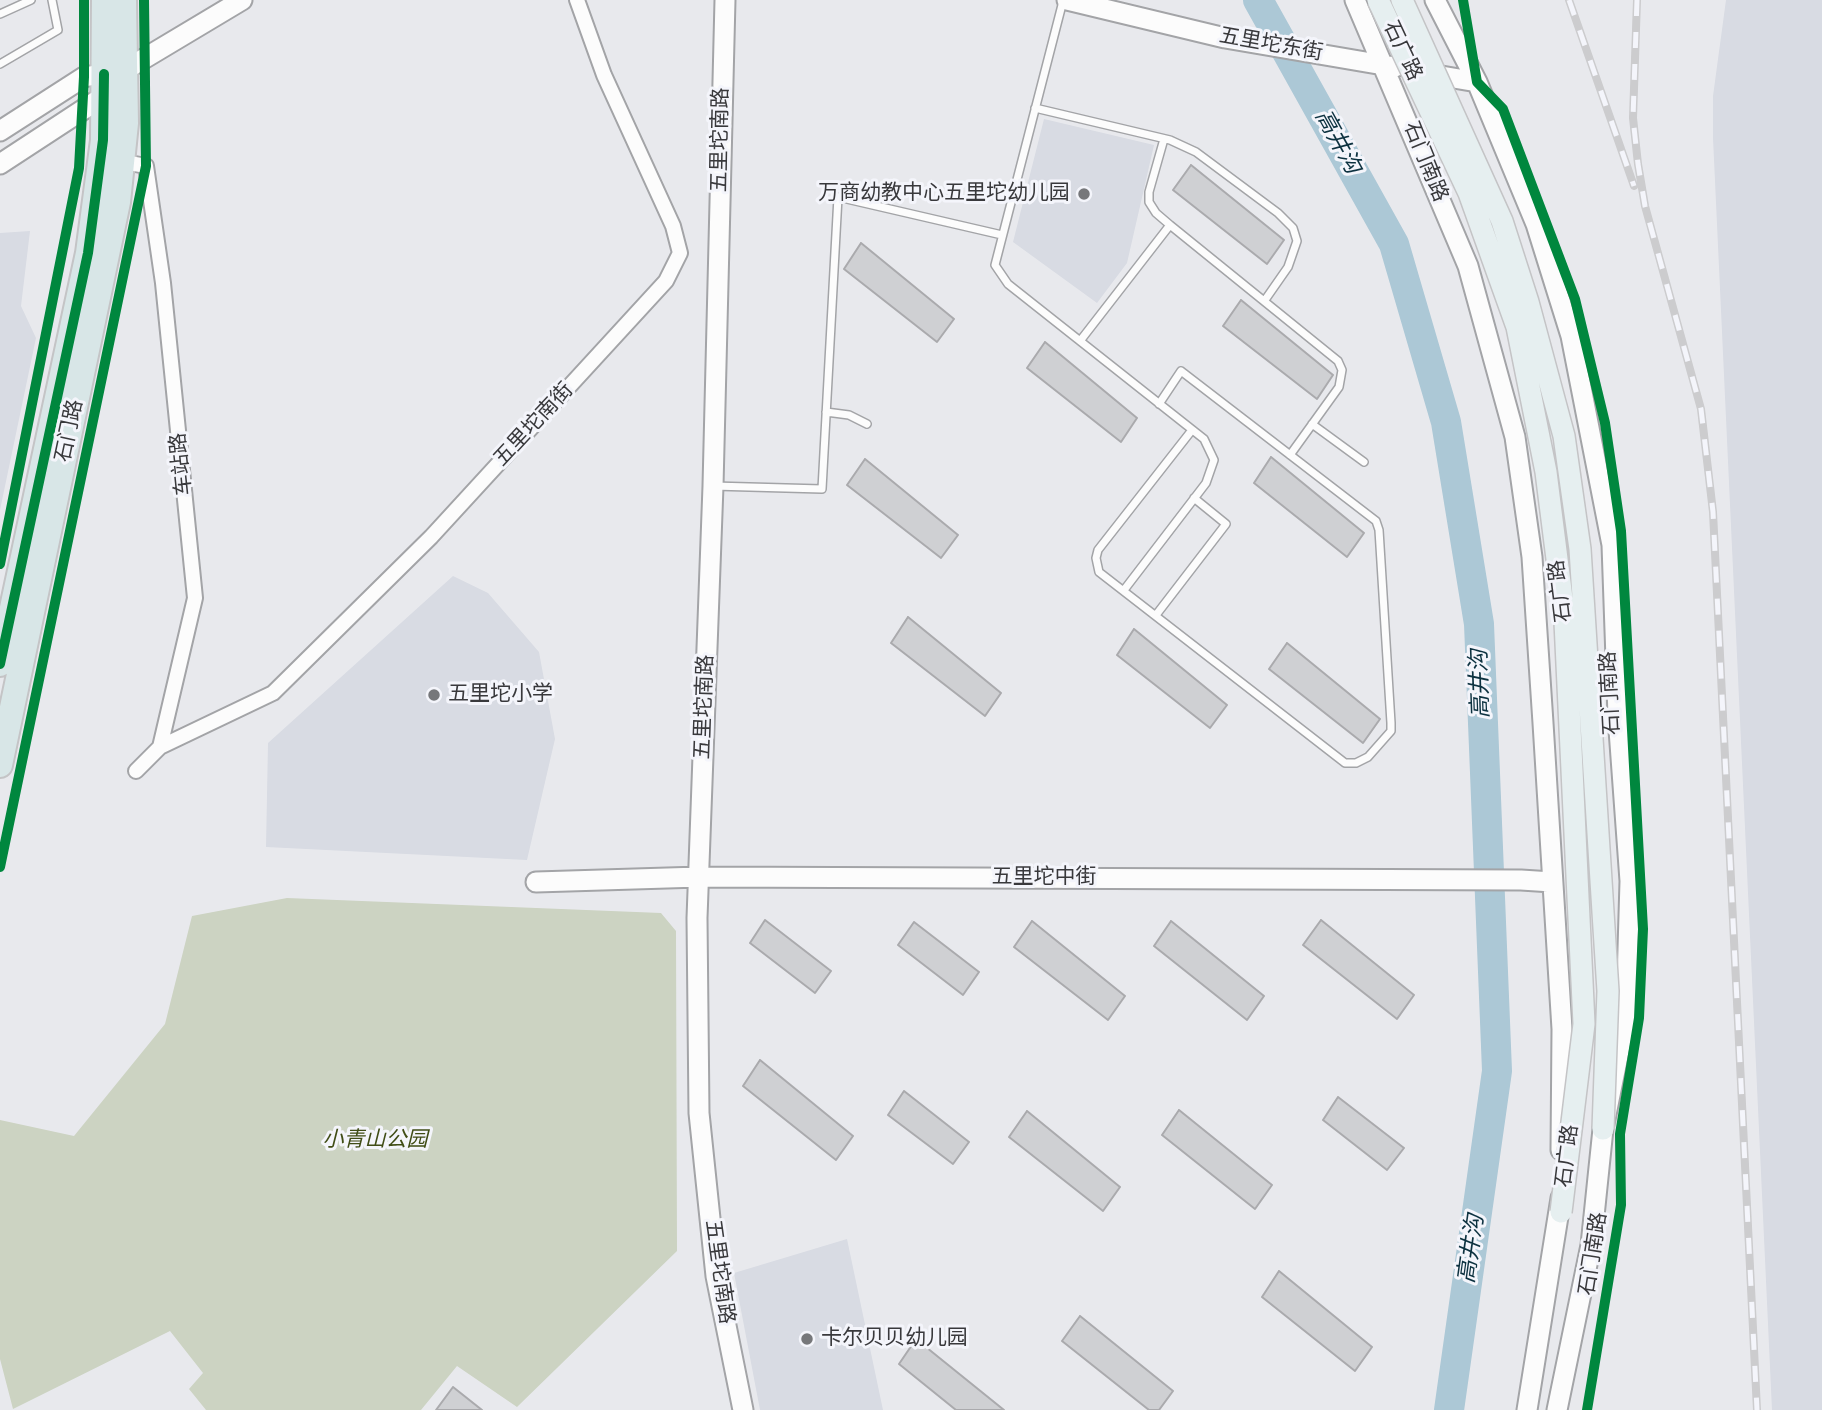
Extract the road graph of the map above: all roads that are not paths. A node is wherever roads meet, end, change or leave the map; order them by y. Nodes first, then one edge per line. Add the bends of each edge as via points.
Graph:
1 (31, 0) edge
2 (52, 0) edge
3 (104, 0) edge
4 (124, 0) edge
5 (242, 0) edge
6 (577, 0) edge
7 (725, 0) edge
8 (1065, 0) edge
9 (1355, 0) edge
10 (1378, 0) edge
11 (1402, 0) edge
12 (1435, 0) edge
13 (0, 14) edge
14 (0, 64) edge
15 (1385, 66) junction
16 (111, 80) junction
17 (1477, 82) junction
18 (1035, 108) junction
19 (0, 131) edge
20 (1164, 139) junction
21 (124, 162) junction
22 (0, 164) edge
23 (1170, 225) junction
24 (1002, 235) junction
25 (1265, 300) junction
26 (1080, 341) junction
27 (1159, 404) junction
28 (826, 412) junction
29 (867, 424) dead end
30 (1312, 424) junction
31 (1192, 429) junction
32 (1290, 455) junction
33 (1364, 462) dead end
34 (713, 486) junction
35 (1194, 498) junction
36 (1124, 590) junction
37 (1156, 615) junction
38 (12, 631) edge
39 (0, 664) edge
40 (160, 747) junction
41 (0, 765) edge
42 (136, 771) dead end
43 (700, 877) junction
44 (536, 882) dead end
45 (1552, 882) junction
46 (1603, 1129) junction
47 (1561, 1212) junction
48 (743, 1410) edge
49 (1527, 1410) edge
50 (1557, 1410) edge

1 - 13 lane
2 - 14 lane via 58,30
3 - 16 highway, 石门路
4 - 16 highway, 石门路
5 - 16 main road
6 - 40 street, 五里坨南街 via 604,75 673,226 680,253 666,281 431,537 273,693
7 - 34 main road, 五里坨南路
8 - 15 main road, 五里坨东街 via 1225,38
8 - 18 lane
9 - 15 main road, 石门南路
10 - 47 main road, 石广路, bridge via 1469,193 1517,327 1546,472 1565,622 1584,1024
11 - 46 main road, 石广路, bridge via 1502,222 1563,436 1580,549 1608,991
12 - 17 main road, 石门南路
15 - 17 main road, 五里坨东街
15 - 45 main road, 石门南路 via 1468,266 1515,437 1532,557
16 - 19 main road via 84,77
16 - 21 highway, 石门路
16 - 22 main road
16 - 38 highway, 石门路 via 88,253
17 - 46 main road, 石门南路 via 1536,223 1572,335 1612,545 1630,881 1629,952 1626,1017
18 - 20 lane
18 - 24 lane
20 - 23 lane via 1149,202
20 - 25 lane via 1196,152 1293,228 1294,253
21 - 38 highway, 石门路 via 116,214
21 - 40 street, 车站路 via 146,166 163,283 195,598
23 - 25 lane
23 - 26 lane
24 - 26 lane via 995,265 999,274
24 - 28 lane via 838,197
25 - 30 lane via 1329,351 1342,370 1339,387
26 - 27 lane
27 - 31 lane
27 - 32 lane via 1181,371
28 - 29 lane via 849,415
28 - 34 lane via 822,489
30 - 32 lane
30 - 33 lane
31 - 35 lane via 1204,439 1214,460 1206,483
31 - 36 lane via 1098,550 1099,572
32 - 37 lane via 1376,521 1391,731 1368,757 1345,762
34 - 43 main road, 五里坨南路
35 - 36 lane
35 - 37 lane via 1226,524
36 - 37 lane
38 - 39 highway, 石门路
38 - 41 highway, 石门路
40 - 42 street
43 - 44 main road, 五里坨中街
43 - 45 main road, 五里坨中街
43 - 48 main road, 五里坨南路 via 699,1113 716,1276
45 - 47 main road, 石门南路 via 1562,1029
46 - 50 main road, 石门南路 via 1591,1245
47 - 49 main road, 石门南路

